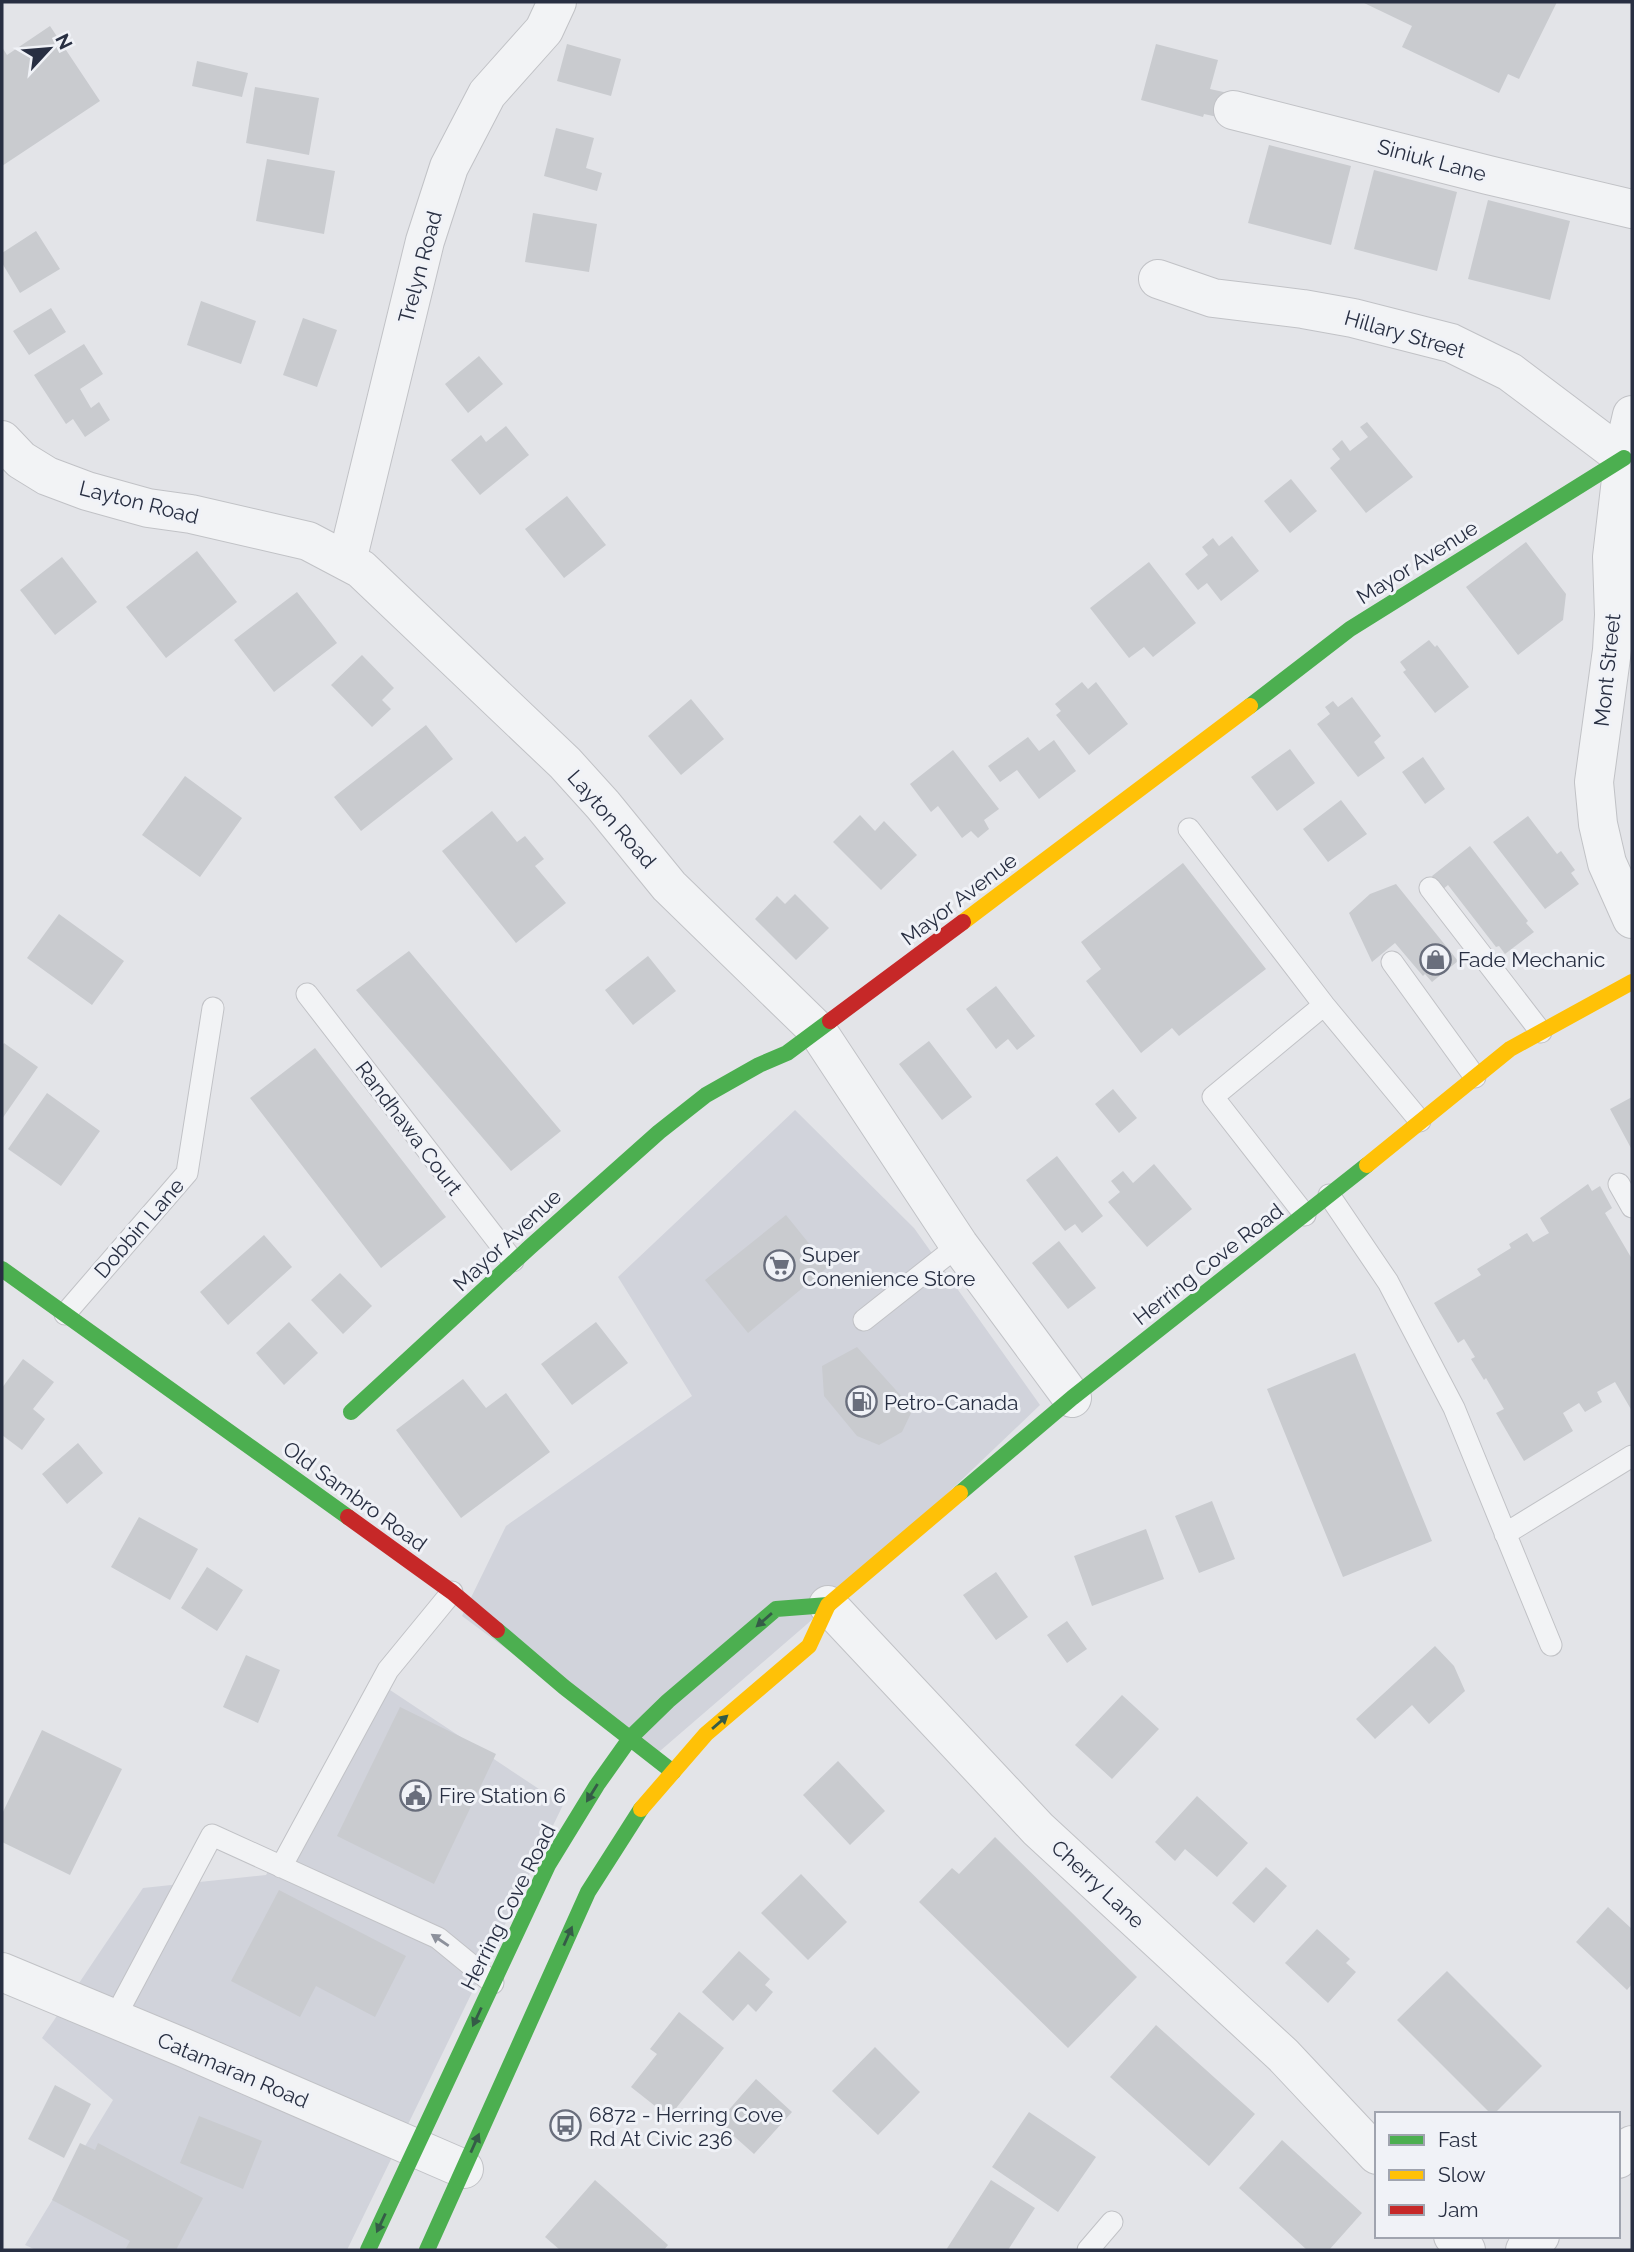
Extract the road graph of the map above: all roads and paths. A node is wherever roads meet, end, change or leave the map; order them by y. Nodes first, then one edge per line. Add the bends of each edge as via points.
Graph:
1 (557, 2) edge
2 (1233, 110) dead end
3 (1632, 209) edge
4 (1158, 279) dead end
5 (1632, 415) edge
6 (2, 440) edge
7 (1624, 458) junction
8 (347, 561) junction
9 (1189, 829) dead end
10 (1430, 888) dead end
11 (1632, 919) edge
12 (1392, 962) dead end
13 (1632, 982) edge
14 (307, 994) dead end
15 (1324, 1005) junction
16 (213, 1008) dead end
17 (817, 1030) junction
18 (1541, 1032) junction
19 (1475, 1077) junction
20 (1420, 1121) junction
21 (1619, 1184) dead end
22 (1329, 1195) junction
23 (1632, 1207) edge
24 (1305, 1215) junction
25 (959, 1245) junction
26 (513, 1261) junction
27 (2, 1269) edge
28 (65, 1314) junction
29 (864, 1320) dead end
30 (1072, 1398) junction
31 (351, 1412) dead end
32 (1632, 1456) edge
33 (1505, 1534) junction
34 (452, 1592) junction
35 (828, 1605) junction
36 (1551, 1645) dead end
37 (631, 1737) junction
38 (673, 1772) junction
39 (281, 1867) junction
40 (2, 1972) edge
41 (493, 1983) junction
42 (114, 2020) junction
43 (415, 2148) junction
44 (1375, 2153) edge
45 (464, 2169) junction
46 (1112, 2222) dead end
47 (1538, 2238) edge
48 (434, 2247) edge
49 (369, 2250) edge
50 (1088, 2250) edge
51 (1525, 2250) edge

1 - 8 street, Trelyn Road via 544,30 487,94 449,167 425,241
2 - 3 street, Siniuk Lane
4 - 7 street, Hillary Street via 1213,298 1353,318 1451,343 1510,372
5 - 7 street, Mont Street
6 - 8 street, Layton Road via 21,460 47,476 87,491 308,541
7 - 11 street, Mont Street via 1612,557 1609,673 1594,789 1607,863
7 - 17 main road, Mayor Avenue via 1350,629
8 - 17 street, Layton Road via 372,579 565,764 669,886
9 - 15 lane
10 - 18 lane
12 - 19 lane
13 - 18 main road, Herring Cove Road
14 - 26 lane, Randhawa Court
15 - 20 lane
15 - 24 lane via 1213,1097
16 - 28 lane, Dobbin Lane via 187,1173
17 - 25 street, Layton Road
17 - 26 main road, Mayor Avenue via 787,1054 760,1063 688,1107
18 - 19 main road, Herring Cove Road
19 - 20 main road, Herring Cove Road
20 - 22 main road, Herring Cove Road
21 - 23 lane
22 - 24 main road, Herring Cove Road
22 - 33 lane via 1388,1282 1454,1408
24 - 30 main road, Herring Cove Road
25 - 29 lane
25 - 30 street, Layton Road
26 - 31 main road, Mayor Avenue
27 - 28 main road, Old Sambro Road
28 - 34 main road, Old Sambro Road
30 - 35 main road, Herring Cove Road
32 - 33 lane
33 - 36 lane
34 - 37 main road, Old Sambro Road
34 - 39 lane via 388,1670
35 -> 37 main road, Herring Cove Road via 776,1609
38 -> 35 main road, Herring Cove Road via 706,1734 809,1646
35 - 44 street, Cherry Lane via 1038,1829 1283,2055
37 - 38 main road, Old Sambro Road
37 -> 41 main road, Herring Cove Road via 548,1865
45 -> 38 main road, Herring Cove Road via 588,1892 639,1812
41 -> 39 lane via 438,1938
39 - 42 lane via 212,1835
40 - 42 street, Catamaran Road
41 -> 43 main road, Herring Cove Road
42 - 43 street, Catamaran Road
43 - 45 street, Catamaran Road
43 -> 49 main road, Herring Cove Road
45 - 48 main road, Herring Cove Road
46 - 50 lane
47 - 51 street

